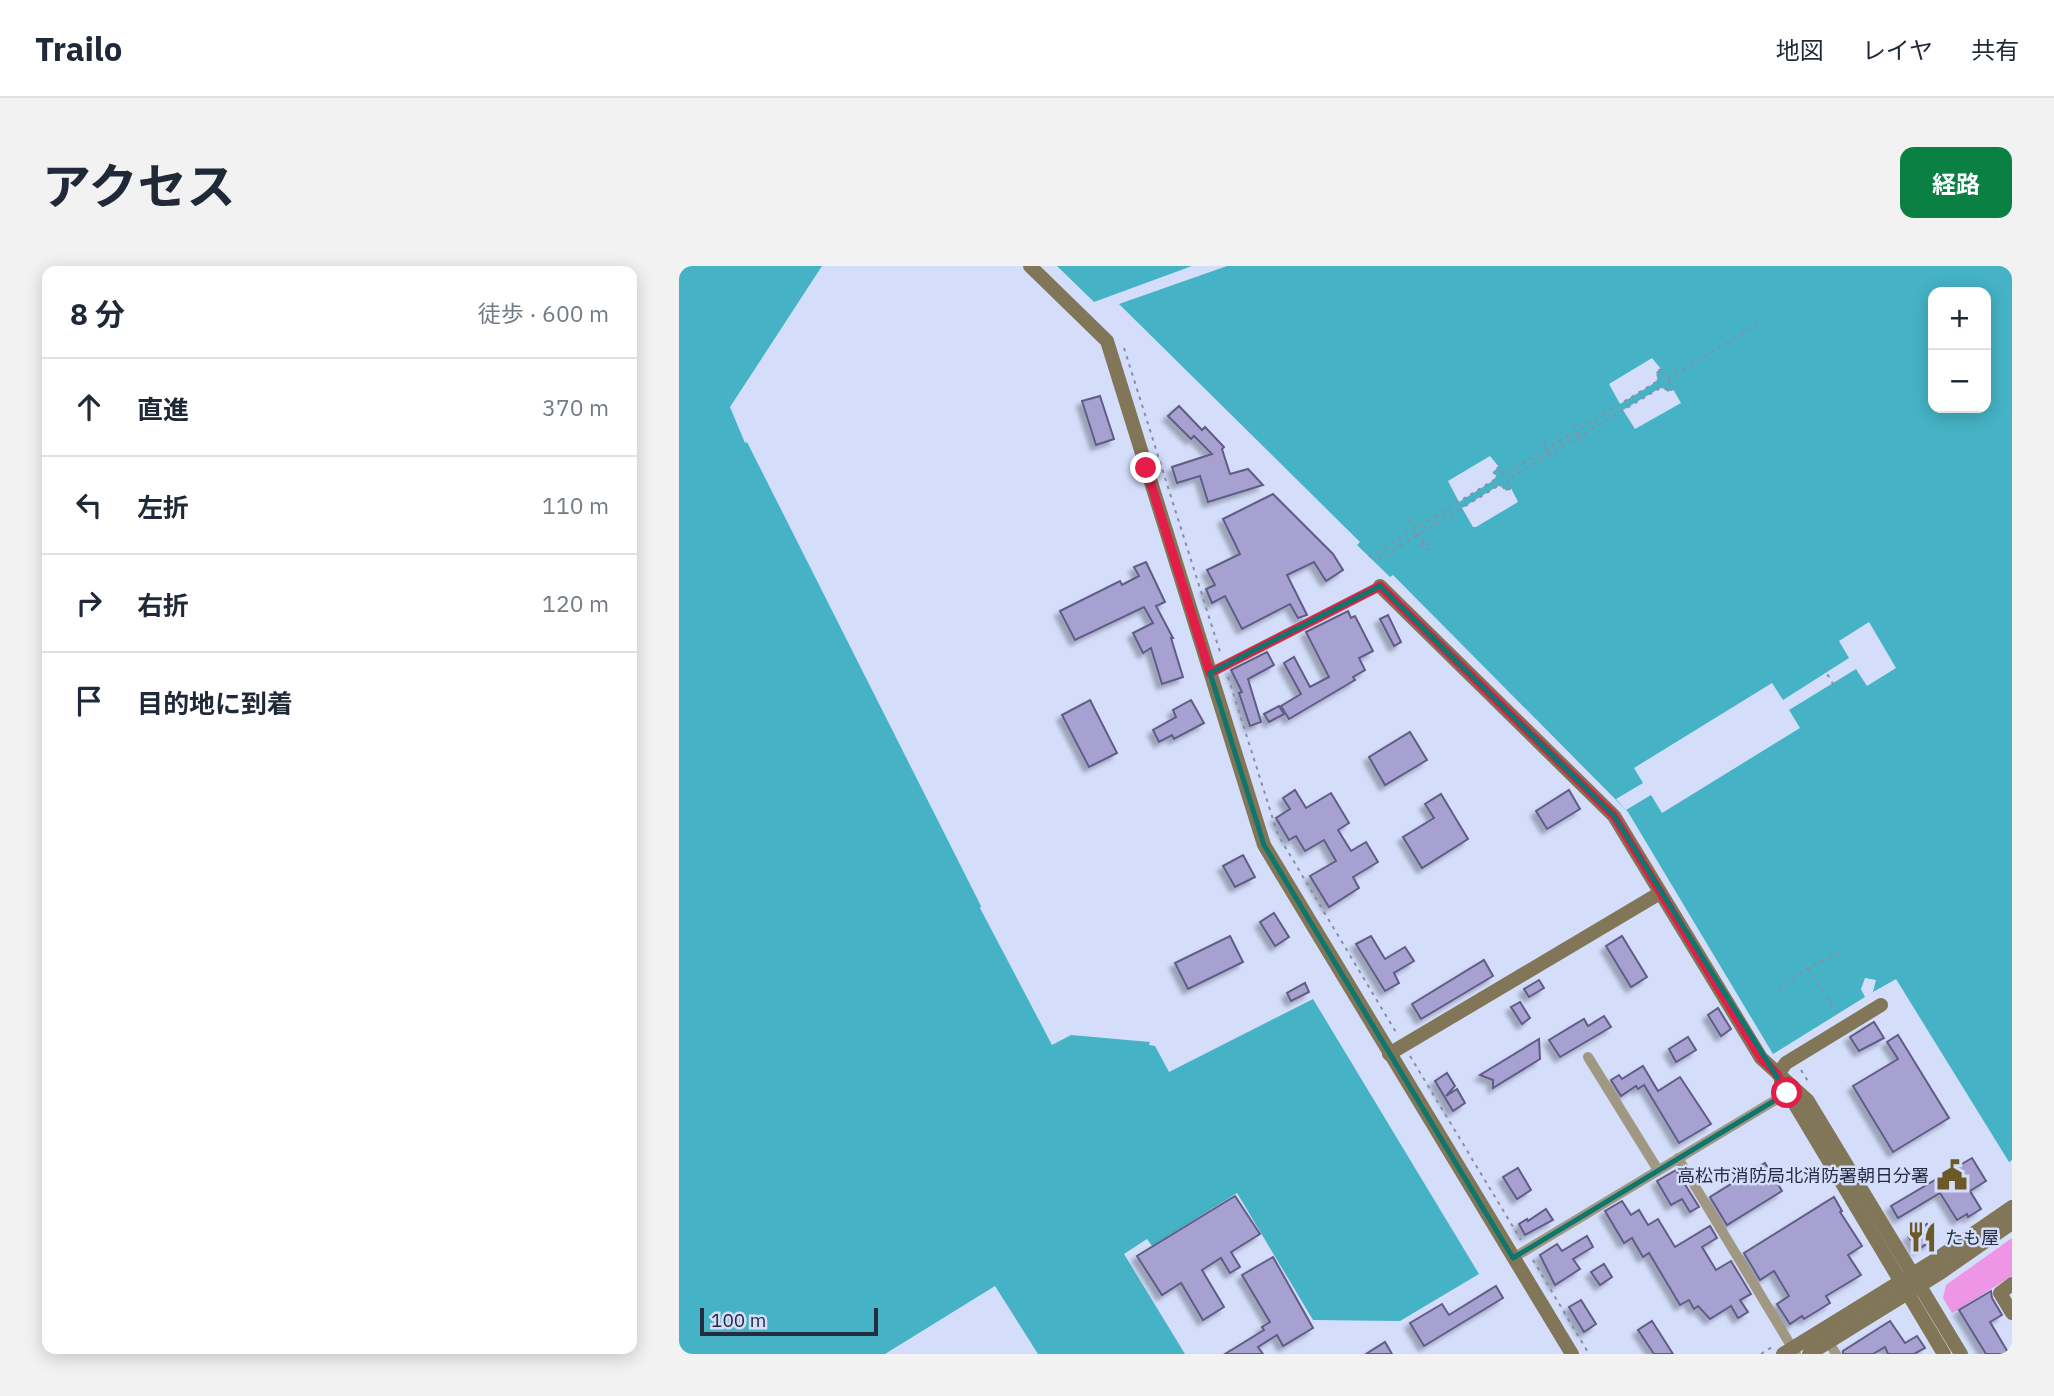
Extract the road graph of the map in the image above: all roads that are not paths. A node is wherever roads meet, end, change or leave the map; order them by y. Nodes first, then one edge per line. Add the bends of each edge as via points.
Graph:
1 (1030, 266) edge
2 (1380, 586) joint
3 (1210, 673) junction
4 (1660, 893) junction
5 (1881, 1005) dead end
6 (1389, 1054) junction
7 (1588, 1057) dead end
8 (1777, 1074) junction
9 (1787, 1093) junction
10 (1678, 1158) junction
11 (1657, 1170) junction
12 (2012, 1207) edge
13 (2012, 1223) edge
14 (1513, 1258) junction
15 (1910, 1284) junction
16 (2012, 1284) edge
17 (2012, 1313) edge
18 (1829, 1342) edge
19 (1791, 1352) edge
20 (1572, 1354) edge
21 (1809, 1354) edge
22 (1944, 1354) edge
23 (1961, 1354) edge

1 - 3 street via 1107,341
2 - 3 street
2 - 4 street via 1614,816
3 - 6 street via 1264,845
4 - 6 street
4 - 8 street via 1761,1058
5 - 8 street via 1786,1063
6 - 14 street
7 - 11 street
8 - 9 street
8 - 15 street via 1808,1101
9 - 10 street
9 - 15 street
10 - 11 street
10 - 19 street
11 - 14 street
12 - 15 street
13 - 15 street
14 - 20 street
15 - 18 street
15 - 22 street
15 - 23 street
16 - 17 street via 2000,1293
18 - 19 street
18 - 21 street

